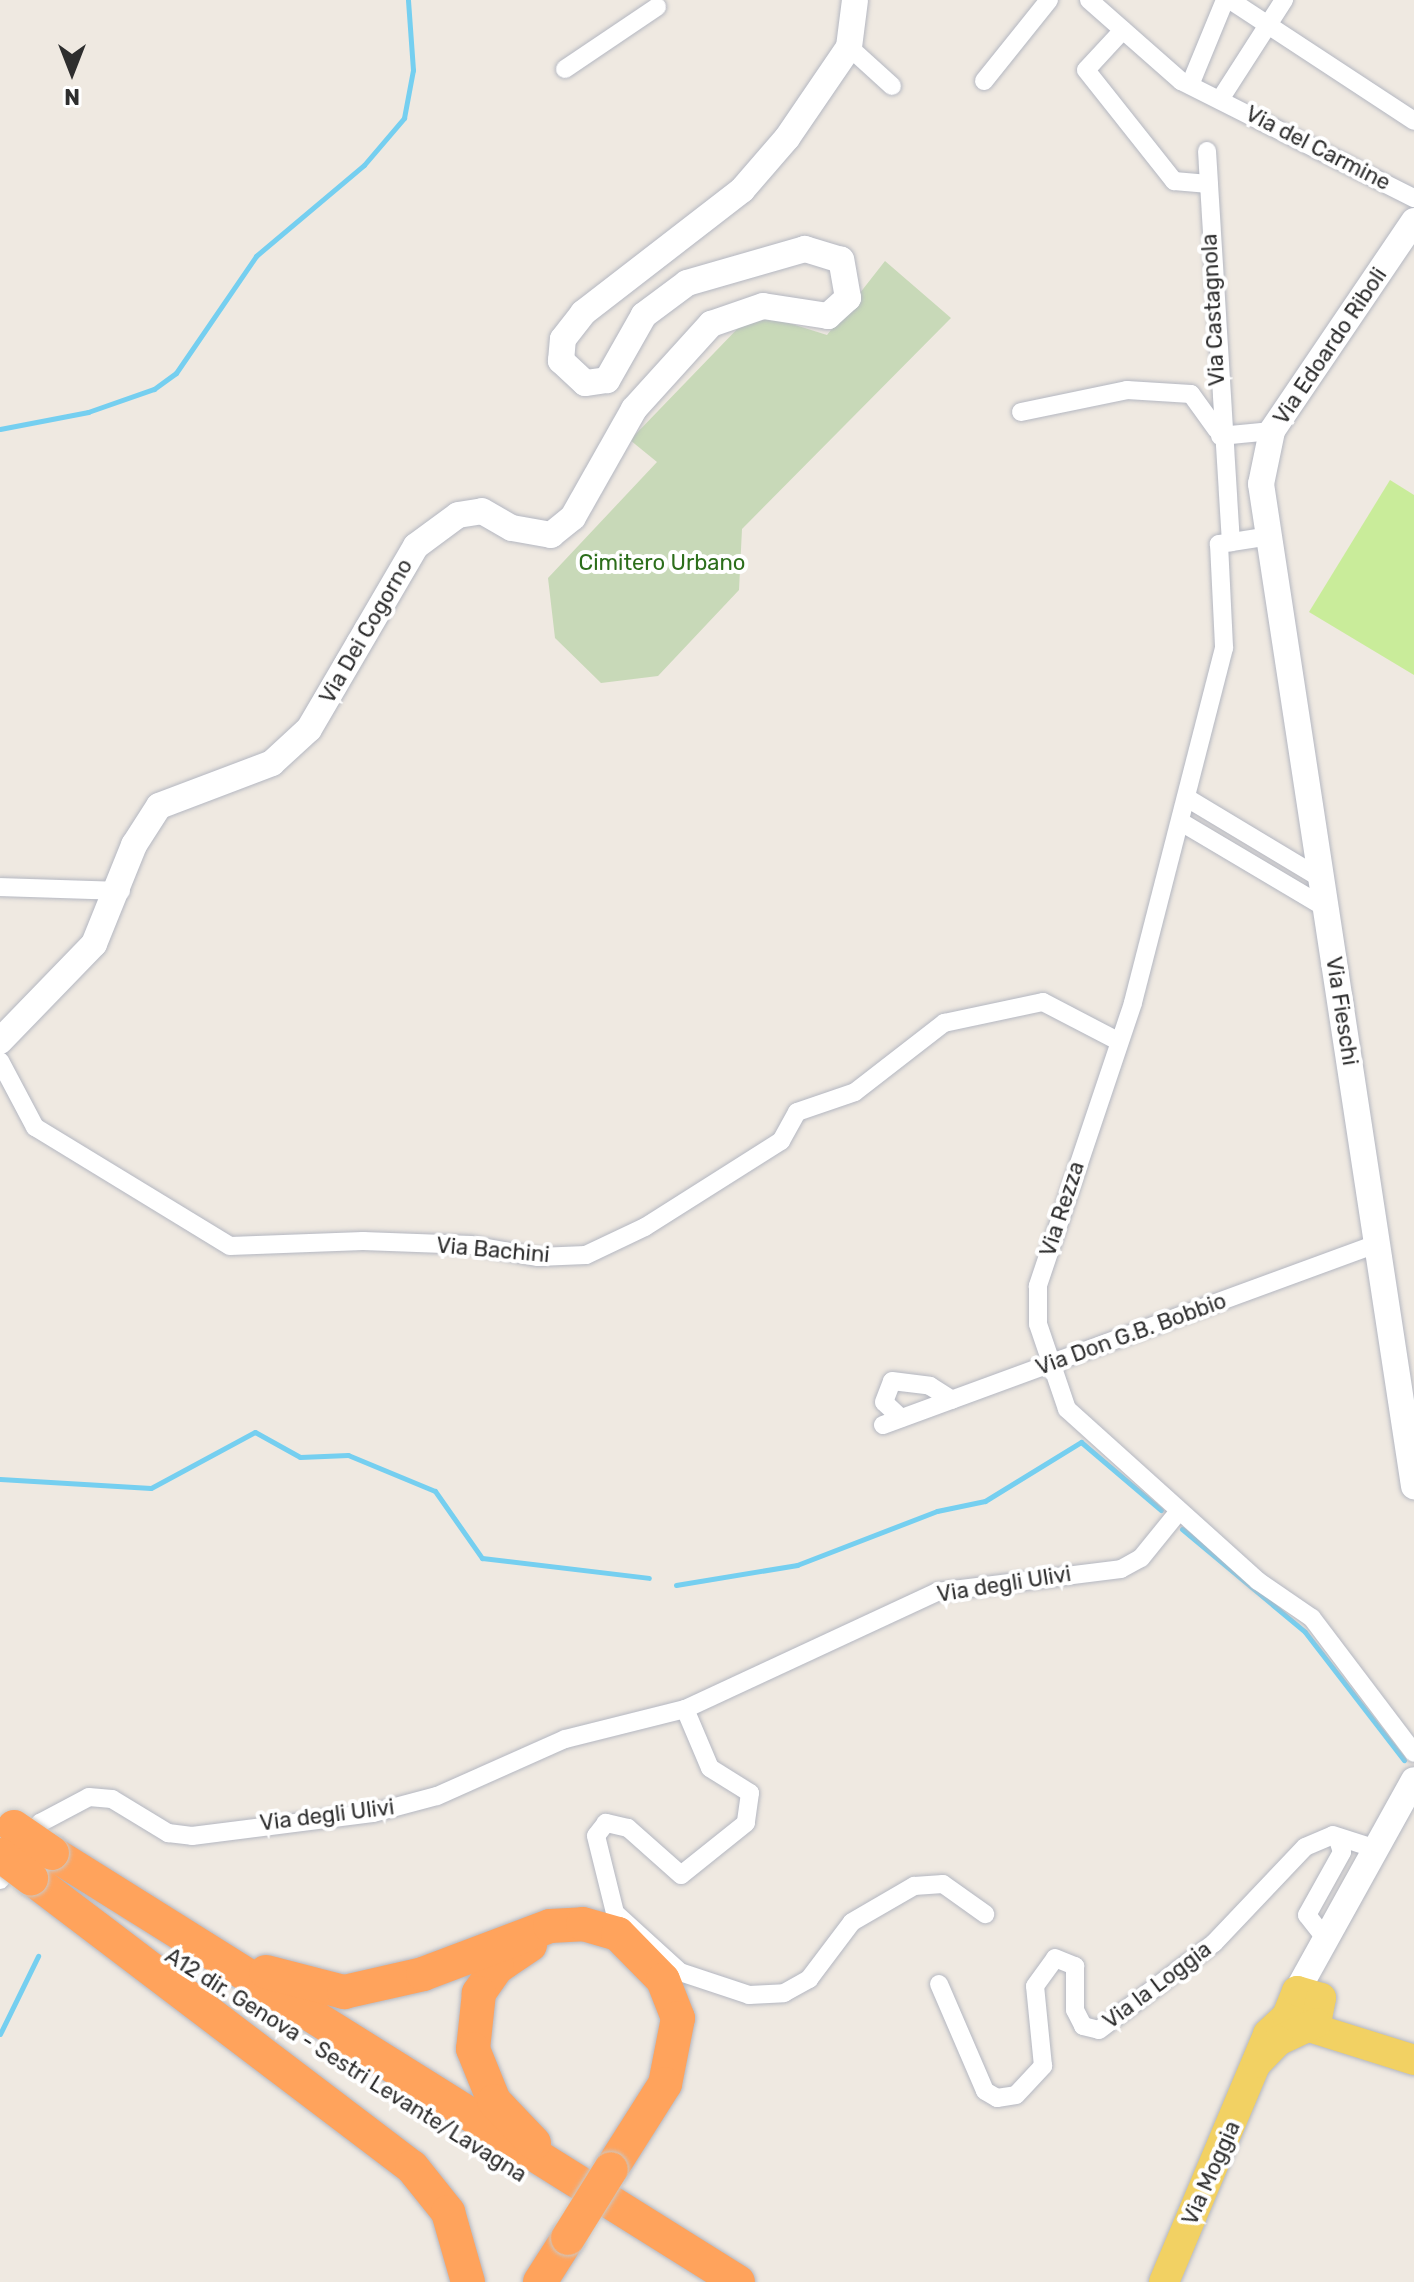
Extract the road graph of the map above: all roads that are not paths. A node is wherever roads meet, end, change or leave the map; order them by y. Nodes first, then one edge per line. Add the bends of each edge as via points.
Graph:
1 (855, 0) edge
2 (1049, 0) edge
3 (1089, 0) edge
4 (1227, 0) edge
5 (1284, 0) edge
6 (657, 7) dead end
7 (1268, 24) junction
8 (1123, 30) junction
9 (849, 47) junction
10 (565, 69) dead end
11 (984, 81) dead end
12 (1190, 85) junction
13 (892, 86) dead end
14 (1221, 98) junction
15 (1414, 121) edge
16 (1207, 151) dead end
17 (1206, 184) junction
18 (1414, 198) edge
19 (1414, 221) edge
20 (1021, 412) dead end
21 (1272, 431) junction
22 (1220, 436) junction
23 (1270, 536) junction
24 (1231, 542) junction
25 (1187, 798) junction
26 (1181, 822) junction
27 (1322, 879) junction
28 (0, 887) edge
29 (121, 891) junction
30 (1326, 908) junction
31 (1116, 1040) junction
32 (0, 1041) edge
33 (0, 1061) edge
34 (1379, 1243) junction
35 (1049, 1364) junction
36 (952, 1400) junction
37 (1414, 1486) edge
38 (1179, 1511) junction
39 (685, 1709) junction
40 (1414, 1753) edge
41 (1414, 1780) edge
42 (3, 1838) edge
43 (1338, 1840) junction
44 (1376, 1849) junction
45 (30, 1870) edge
46 (127, 1901) junction
47 (985, 1914) dead end
48 (1326, 1937) junction
49 (641, 1952) junction
50 (939, 1984) dead end
51 (1306, 2010) junction
52 (1414, 2060) edge
53 (468, 2282) edge
54 (540, 2282) edge
55 (694, 2282) edge
56 (740, 2282) edge
57 (1164, 2282) edge

1 - 9 street, Via Dei Cogorno
2 - 11 street
3 - 8 street, Via del Carmine
4 - 7 street
4 - 12 street
5 - 7 street
6 - 10 street
7 - 14 street
7 - 15 street
8 - 12 street, Via del Carmine
8 - 17 street via 1086,70 1174,181
9 - 13 street
9 - 29 street, Via Dei Cogorno via 833,79 742,190 583,313 563,339 561,361 585,383 607,380 644,315 687,283 805,249 841,260 848,298 828,316 763,306 711,324 634,409 573,517 551,535 512,528 482,511 458,515 416,546 309,729 272,763 159,806 134,845
12 - 14 street, Via del Carmine
14 - 18 street, Via del Carmine
16 - 17 street, Via Castagnola
17 - 22 street, Via Castagnola
19 - 21 street, Via Edoardo Riboli
20 - 22 street via 1127,390 1191,394
21 - 22 street
21 - 23 street, Via Fieschi via 1261,484
22 - 24 street, Via Castagnola
23 - 24 street
23 - 27 street, Via Fieschi
24 - 25 street, Via Rezza via 1219,544 1224,648
25 - 26 street, Via Rezza
25 - 27 street
26 - 30 street
26 - 31 street, Via Rezza via 1133,1003
27 - 30 street, Via Fieschi
28 - 29 street
29 - 32 street, Via Dei Cogorno via 94,944
30 - 34 street, Via Fieschi
31 - 33 street, Via Bachini via 1043,1002 944,1023 855,1092 797,1112 781,1141 645,1227 586,1255 538,1257 471,1245 363,1241 230,1246 35,1127
31 - 35 street, Via Rezza via 1038,1286
34 - 35 street, Via Don G.B. Bobbio
34 - 37 street, Via Fieschi
35 - 36 street, Via Don G.B. Bobbio
35 - 38 street, Via Rezza via 1067,1409
36 - 36 street, Via Don G.B. Bobbio via 892,1422 884,1402 892,1381 908,1379
38 - 39 street, Via degli Ulivi via 1141,1558 1121,1569 937,1592
38 - 40 street, Via Rezza via 1312,1618
39 - 45 street, Via degli Ulivi via 565,1739 437,1796 373,1813 192,1836 168,1833 112,1799 89,1797 40,1823
39 - 47 street via 710,1768 750,1793 746,1823 681,1875 620,1824 606,1823 596,1836 615,1913 680,1972 749,1995 784,1993 809,1979 852,1922 914,1886 943,1884
41 - 44 street
42 - 45 highway, bridge
43 - 44 street, Via la Loggia
43 - 48 street via 1342,1852 1307,1915
43 - 50 street, Via la Loggia via 1325,1836 1305,1847 1214,1943 1099,2030 1083,2026 1075,2010 1075,1966 1065,1957 1042,1967 1035,1986 1043,2066 1016,2095 997,2098 985,2091
44 - 48 street
45 - 46 highway
45 - 53 highway via 412,2167 448,2212
45 - 55 highway, A12 dir. Genova - Sestri Levante/Lavagna
46 - 49 highway via 280,1979 344,1992 423,1974 550,1926 606,1931
46 - 56 highway
48 - 51 street, Via Moggia
49 - 54 highway, bridge via 678,2018 675,2054 665,2084
49 - 56 highway via 589,1935 555,1935 516,1950 479,1993 473,2049 481,2078 536,2145
51 - 52 main road
51 - 57 main road, Via Moggia via 1268,2034

